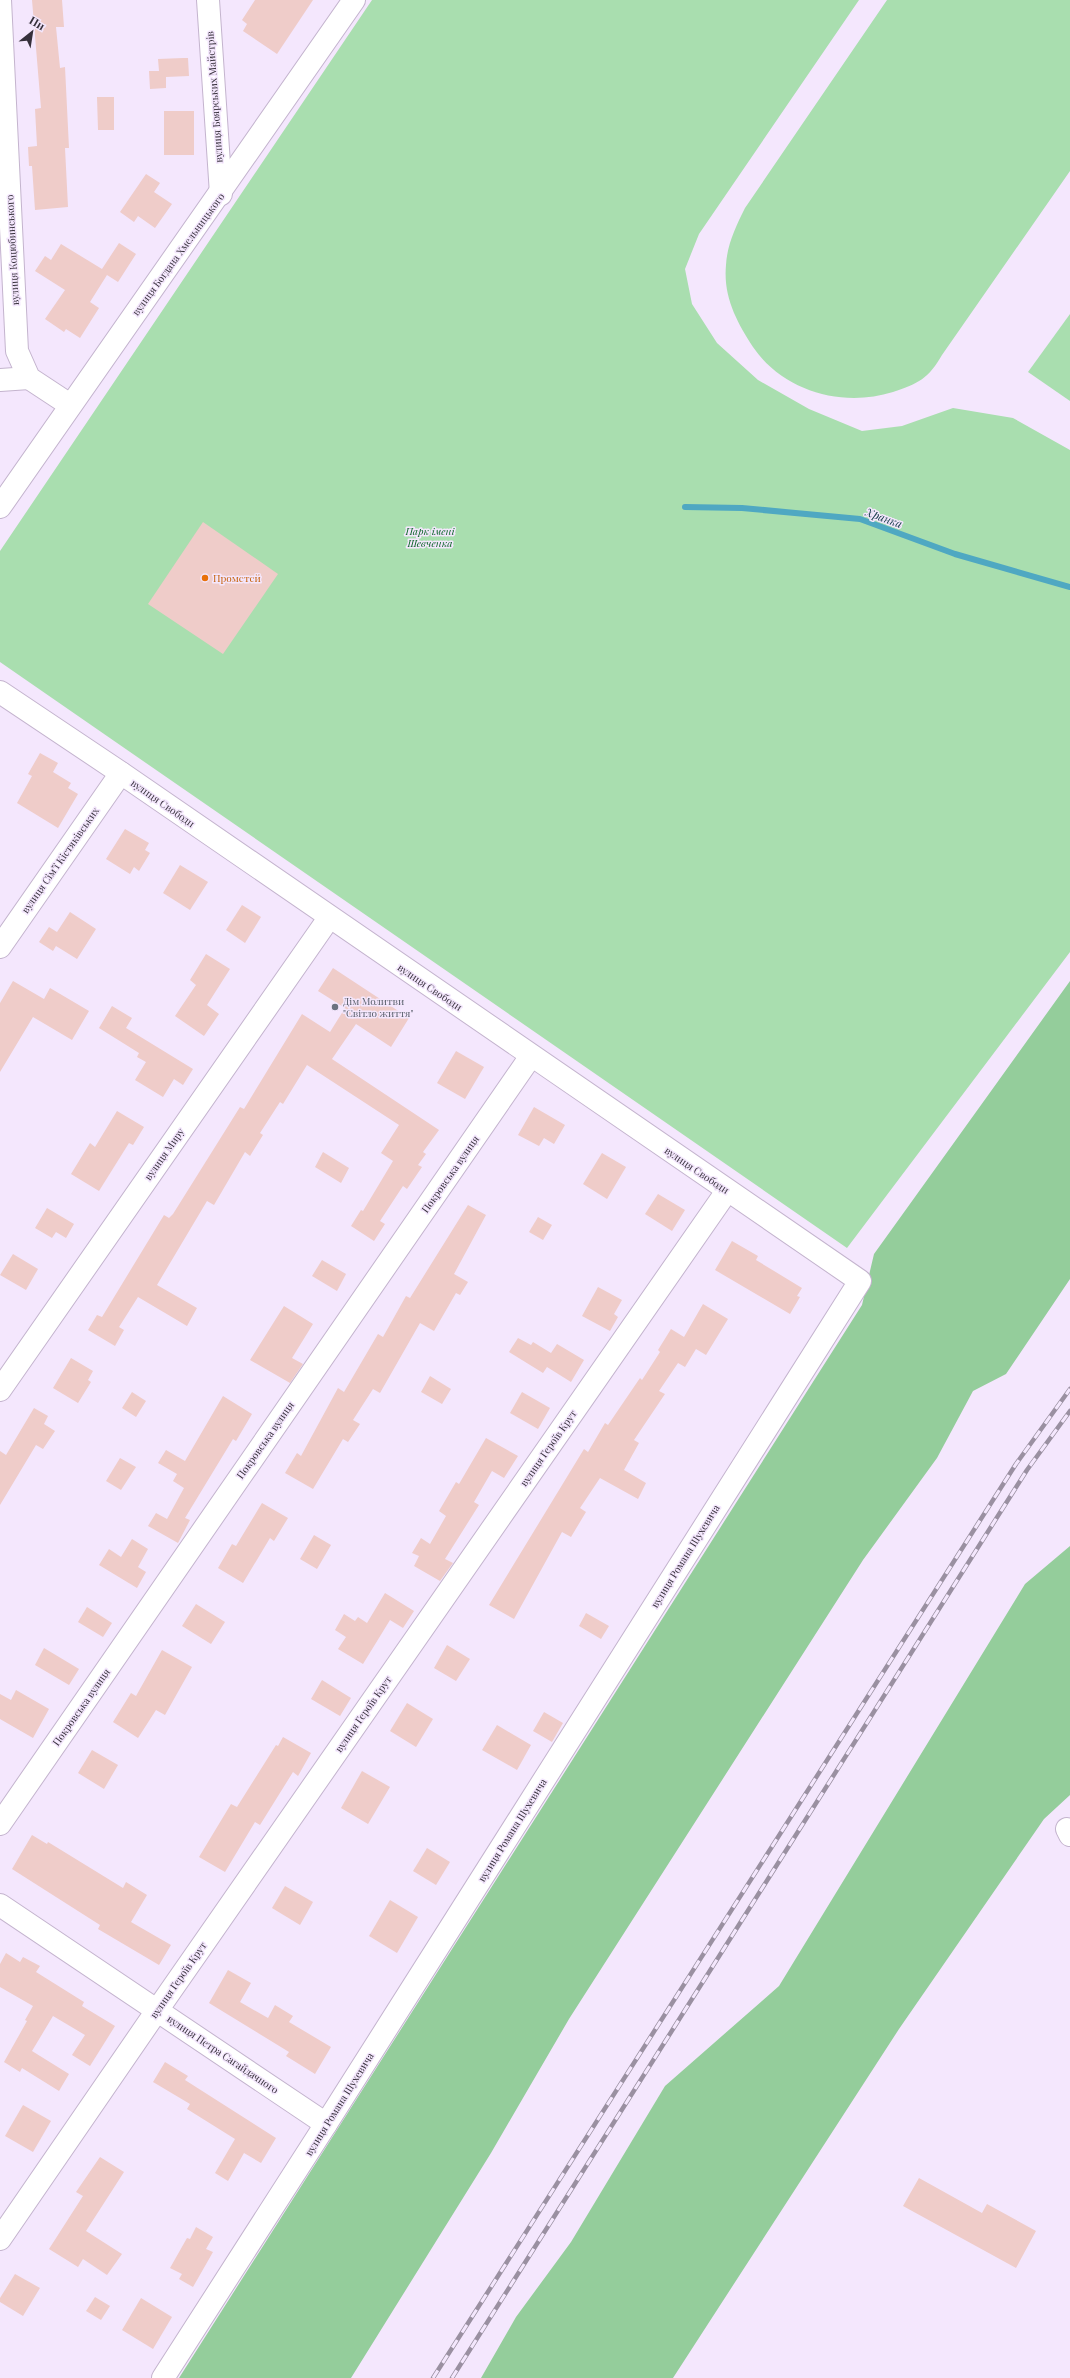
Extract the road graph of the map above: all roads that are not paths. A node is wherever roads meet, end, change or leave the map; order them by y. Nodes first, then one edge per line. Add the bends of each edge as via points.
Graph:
1 (0, 0) edge
2 (208, 0) edge
3 (354, 0) edge
4 (221, 194) junction
5 (30, 378) junction
6 (0, 380) edge
7 (70, 405) junction
8 (0, 507) edge
9 (0, 692) edge
10 (121, 773) junction
11 (329, 918) junction
12 (0, 947) edge
13 (531, 1056) junction
14 (727, 1191) junction
15 (860, 1281) joint
16 (0, 1390) edge
17 (0, 1824) edge
18 (0, 1905) edge
19 (158, 2009) junction
20 (326, 2124) junction
21 (0, 2239) edge
22 (163, 2378) edge

1 - 5 street, вулиця Коцюбинського via 17,351
2 - 4 street, вулиця Боярських Майстрів
3 - 4 street, вулиця Богдана Хмельницького
4 - 7 street, вулиця Богдана Хмельницького
5 - 6 street
5 - 7 street
7 - 8 street, вулиця Богдана Хмельницького
9 - 10 street, вулиця Свободи
10 - 11 street, вулиця Свободи
10 - 12 street, вулиця Сімʼї Кістяківських
11 - 13 street, вулиця Свободи
11 - 16 street, вулиця Миру
13 - 14 street, вулиця Свободи
13 - 17 street, Покровська вулиця
14 - 15 street, вулиця Свободи
14 - 19 street, вулиця Героїв Крут
15 - 20 street, вулиця Романа Шухевича
18 - 19 street, вулиця Петра Сагайдачного
19 - 20 street, вулиця Петра Сагайдачного
19 - 21 street, вулиця Героїв Крут
20 - 22 street, вулиця Романа Шухевича

